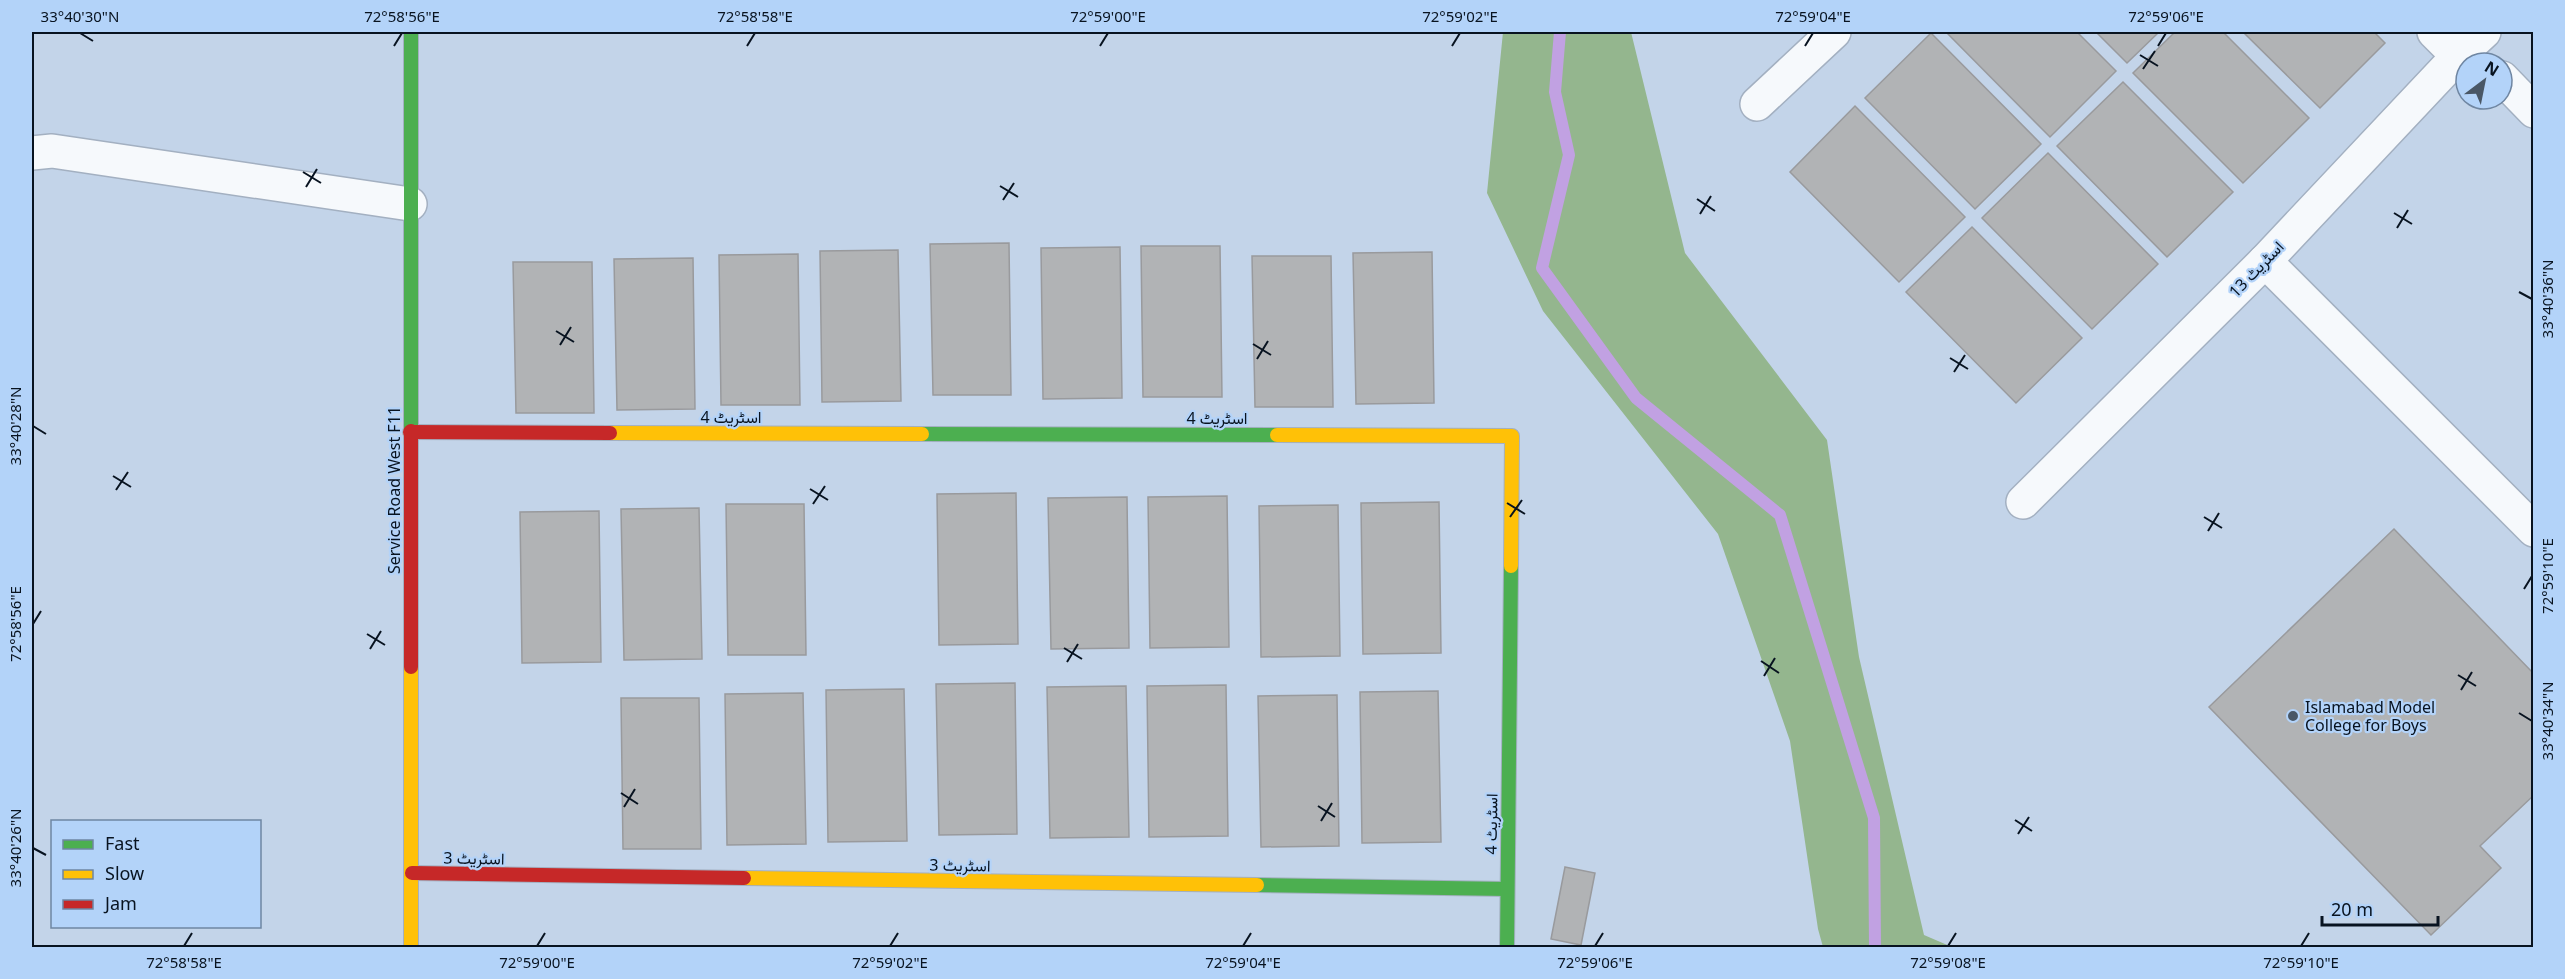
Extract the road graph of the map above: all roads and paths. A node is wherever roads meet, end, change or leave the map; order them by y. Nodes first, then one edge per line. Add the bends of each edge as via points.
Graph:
1 (411, 32) edge
2 (1834, 32) edge
3 (2434, 32) edge
4 (2475, 49) edge
5 (2514, 90) edge
6 (1757, 104) dead end
7 (2534, 111) edge
8 (32, 153) edge
9 (410, 204) junction
10 (2265, 261) junction
11 (410, 432) junction
12 (2023, 502) dead end
13 (2534, 530) edge
14 (412, 873) junction
15 (1507, 889) junction
16 (411, 948) edge
17 (1507, 948) edge

1 - 9 street, Service Road West F11
2 - 6 street
3 - 4 street
4 - 10 street, اسٹریٹ 13
5 - 7 street
8 - 9 street via 52,151
9 - 11 street, Service Road West F11
10 - 12 street, اسٹریٹ 13
10 - 13 street
11 - 14 street, Service Road West F11
11 - 15 street, اسٹریٹ 4 via 1512,436
14 - 15 street, اسٹریٹ 3
14 - 16 street, Service Road West F11
15 - 17 street, اسٹریٹ 4

